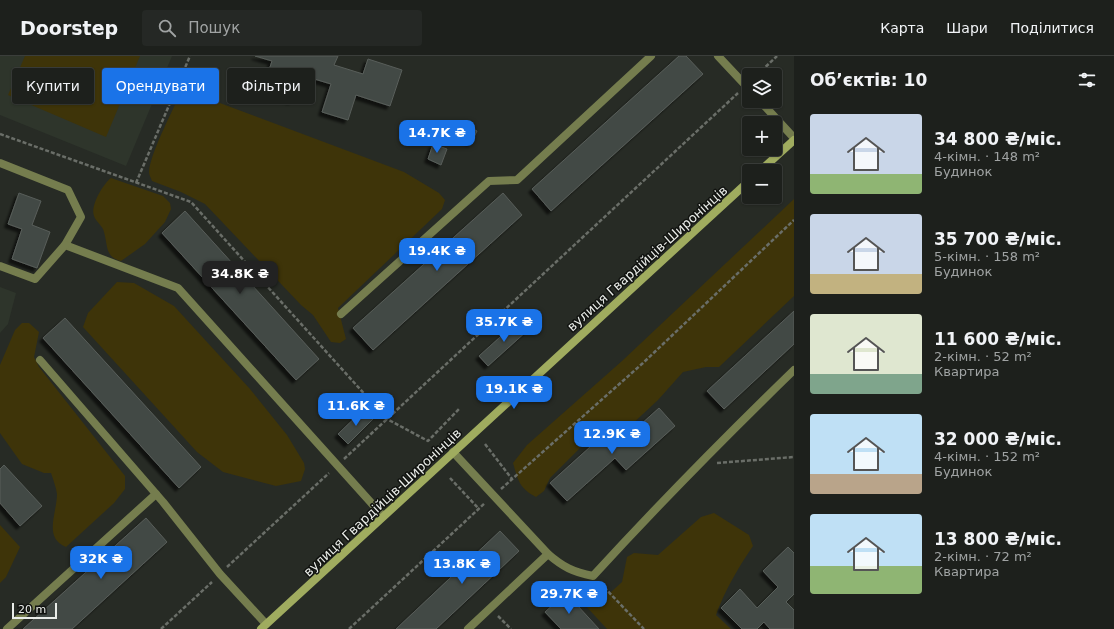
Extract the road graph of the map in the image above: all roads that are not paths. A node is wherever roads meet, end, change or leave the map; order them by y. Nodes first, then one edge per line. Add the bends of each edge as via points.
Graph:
1 (651, 56) edge
2 (718, 56) edge
3 (742, 82) edge
4 (766, 108) edge
5 (794, 139) edge
6 (0, 163) edge
7 (767, 164) edge
8 (742, 187) edge
9 (65, 245) junction
10 (0, 266) edge
11 (341, 314) dead end
12 (40, 360) dead end
13 (794, 370) edge
14 (453, 452) junction
15 (156, 494) junction
16 (383, 516) junction
17 (548, 554) junction
18 (263, 627) edge
19 (7, 629) edge
20 (468, 629) edge

1 - 11 lane via 517,180 489,181
2 - 3 lane
4 - 5 lane
5 - 7 main road
6 - 9 lane via 68,190 82,217
8 - 14 main road, вулиця Гвардійців-Широнінців
9 - 10 lane via 36,279
9 - 16 lane via 178,288
12 - 15 lane
13 - 17 lane via 697,465 593,576 566,568
14 - 16 main road, вулиця Гвардійців-Широнінців
14 - 17 lane
15 - 18 lane
15 - 19 lane
16 - 18 main road, вулиця Гвардійців-Широнінців
17 - 20 lane

